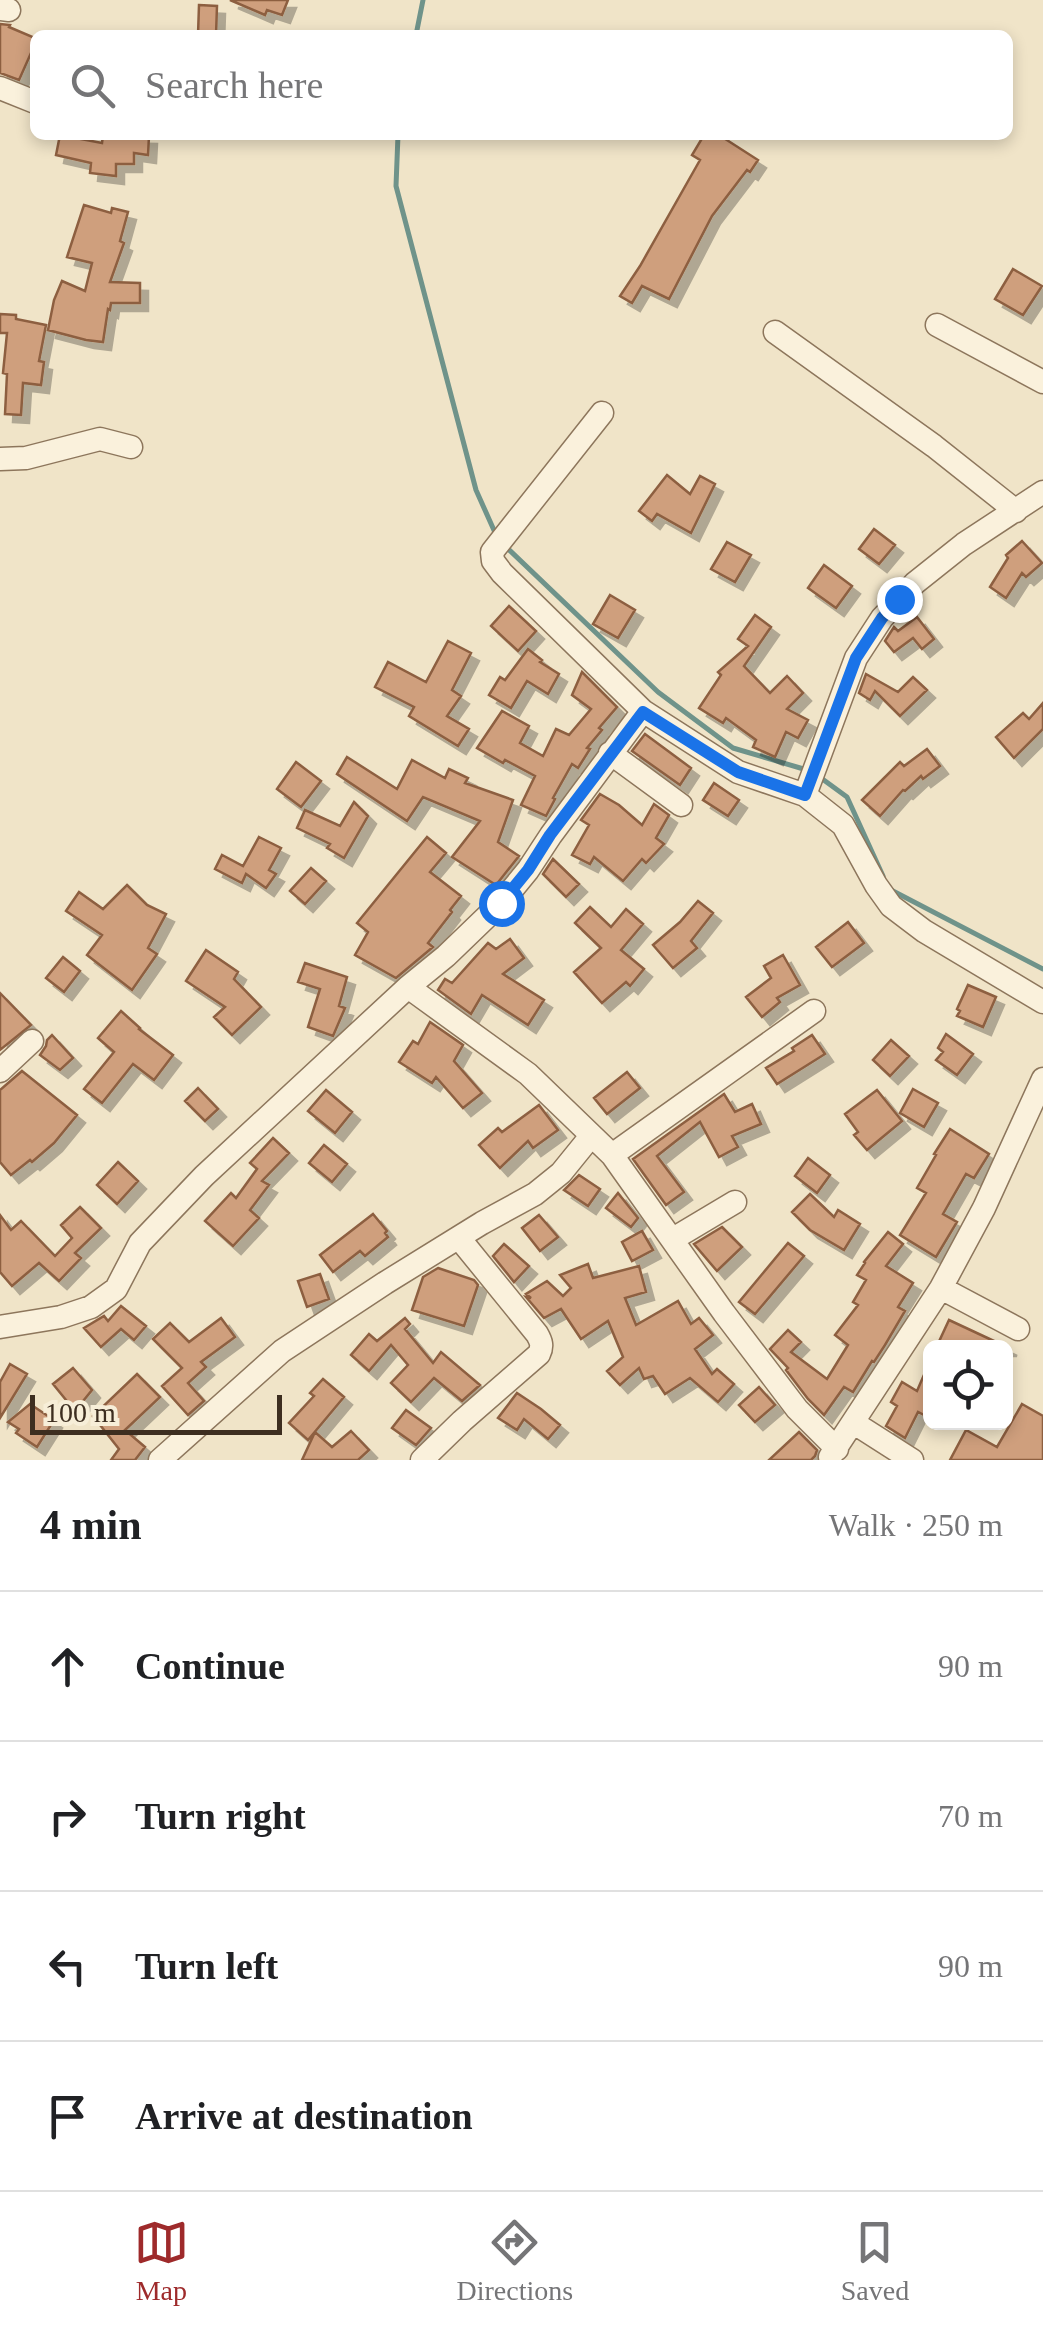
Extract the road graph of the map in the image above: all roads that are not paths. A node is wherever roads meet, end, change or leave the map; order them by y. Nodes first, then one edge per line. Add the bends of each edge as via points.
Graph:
1 (0, 88) edge
2 (30, 100) edge
3 (938, 325) dead end
4 (775, 332) dead end
5 (1043, 382) edge
6 (602, 412) dead end
7 (131, 447) dead end
8 (0, 459) edge
9 (1043, 492) edge
10 (1016, 511) junction
11 (643, 712) junction
12 (610, 754) junction
13 (809, 785) junction
14 (682, 806) dead end
15 (408, 987) junction
16 (1043, 1002) edge
17 (814, 1011) dead end
18 (32, 1041) dead end
19 (0, 1071) edge
20 (1043, 1078) edge
21 (591, 1136) junction
22 (612, 1155) junction
23 (735, 1202) dead end
24 (459, 1238) junction
25 (674, 1239) junction
26 (941, 1288) junction
27 (0, 1327) edge
28 (1018, 1329) dead end
29 (854, 1423) junction
30 (832, 1454) edge
31 (160, 1460) edge
32 (422, 1460) edge
33 (912, 1460) edge

1 - 2 street
3 - 5 street
4 - 10 street
6 - 11 street via 498,544 493,560
7 - 8 street via 100,439
9 - 10 street
10 - 13 street via 915,583 882,618 856,658
11 - 12 street
11 - 13 street via 738,772
12 - 14 street
12 - 15 street via 501,903
13 - 16 street via 843,825 891,906
15 - 21 street via 528,1074
15 - 27 street via 204,1176 140,1244 104,1300 60,1317
17 - 22 street
18 - 19 street
20 - 26 street
21 - 22 street
21 - 24 street via 535,1194
22 - 25 street
23 - 25 street
24 - 31 street via 282,1352
24 - 32 street via 542,1348
25 - 30 street
26 - 28 street
26 - 29 street
29 - 30 street
29 - 33 street

